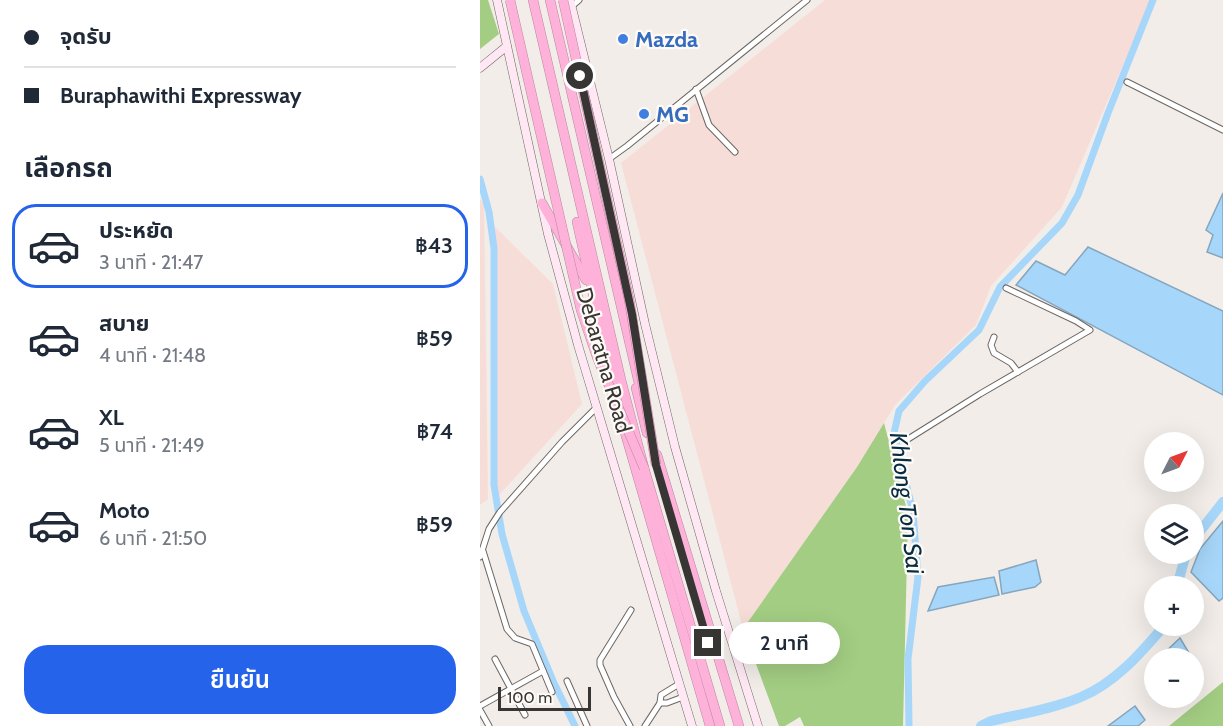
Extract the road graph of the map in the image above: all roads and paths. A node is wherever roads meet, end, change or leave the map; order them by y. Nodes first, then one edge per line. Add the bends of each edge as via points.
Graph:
1 (496, 0) edge
2 (510, 0) edge
3 (527, 0) edge
4 (533, 0) edge
5 (548, 0) edge
6 (563, 0) edge
7 (579, 0) edge
8 (807, 0) edge
9 (571, 3) edge
10 (507, 46) junction
11 (480, 68) edge
12 (1127, 82) dead end
13 (696, 89) junction
14 (1223, 130) edge
15 (735, 152) dead end
16 (609, 159) junction
17 (542, 203) junction
18 (590, 287) junction
19 (1006, 288) dead end
20 (994, 337) dead end
21 (1018, 372) junction
22 (598, 406) junction
23 (905, 441) dead end
24 (656, 465) junction
25 (644, 468) junction
26 (481, 554) edge
27 (631, 610) dead end
28 (495, 659) dead end
29 (543, 671) junction
30 (567, 681) dead end
31 (679, 684) junction
32 (511, 690) junction
33 (552, 692) dead end
34 (683, 697) junction
35 (660, 703) junction
36 (480, 708) edge
37 (525, 715) dead end
38 (489, 726) edge
39 (587, 726) edge
40 (630, 726) edge
41 (645, 726) edge
42 (693, 726) edge
43 (710, 726) edge
44 (720, 726) edge
45 (733, 726) edge
46 (739, 726) edge
47 (758, 726) edge

1 - 10 main road, Debaratna Road
2 - 25 highway, bridge via 581,310
3 - 18 highway, Debaratna Road
4 - 25 highway, bridge
5 - 24 highway, bridge via 594,214
5 - 46 highway, Debaratna Road via 660,465
6 - 24 highway, bridge via 631,309
7 - 9 street
8 - 13 street
9 - 16 main road, Debaratna Road
10 - 11 main road
10 - 17 main road, Debaratna Road
12 - 14 street
13 - 15 street via 709,125
13 - 16 street
16 - 47 main road, Debaratna Road via 675,447
17 - 18 highway
17 - 22 main road, Debaratna Road via 578,345
18 - 43 highway, Debaratna Road via 640,488
19 - 21 street via 1090,330
20 - 21 street via 994,353
21 - 23 street
22 - 26 street via 494,519
22 - 31 main road, Debaratna Road
24 - 45 highway
25 - 44 highway
26 - 29 street via 507,629 532,644
27 - 40 street via 600,660
28 - 32 street
29 - 32 street
29 - 33 street
30 - 39 street
31 - 34 main road, Debaratna Road
31 - 35 street via 661,695
32 - 36 street
32 - 37 street
34 - 35 street
34 - 42 main road, Debaratna Road
35 - 41 street
36 - 38 street

